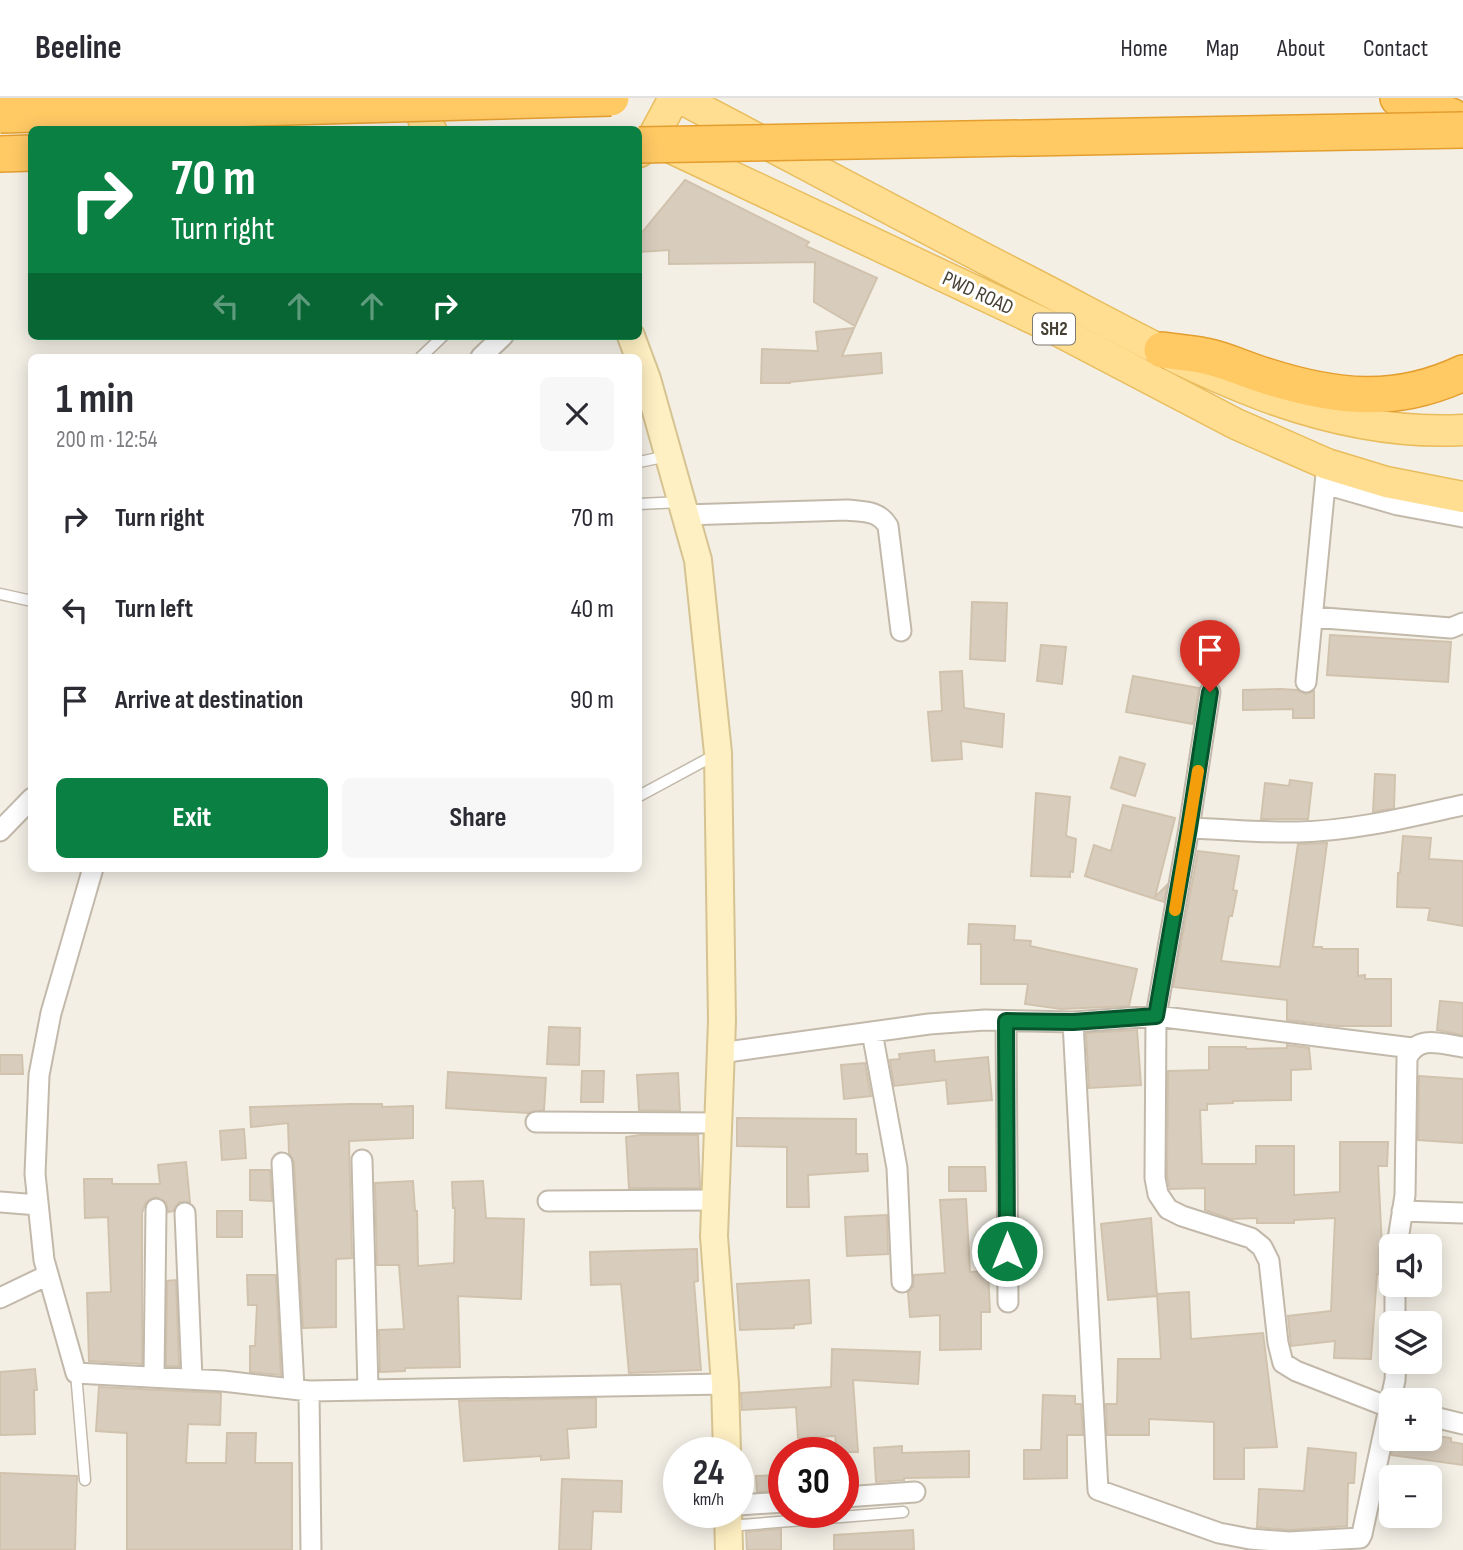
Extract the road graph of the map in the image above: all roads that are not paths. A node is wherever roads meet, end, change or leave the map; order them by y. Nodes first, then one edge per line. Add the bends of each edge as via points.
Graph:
1 (415, 98) edge
2 (611, 98) edge
3 (674, 98) edge
4 (680, 98) edge
5 (1398, 98) edge
6 (0, 115) edge
7 (428, 126) edge
8 (1463, 128) edge
9 (643, 145) edge
10 (28, 153) edge
11 (0, 154) edge
12 (439, 340) edge
13 (499, 340) edge
14 (1162, 350) junction
15 (424, 354) edge
16 (484, 354) edge
17 (1463, 373) edge
18 (645, 397) edge
19 (1463, 430) edge
20 (669, 456) junction
21 (642, 461) edge
22 (1326, 474) junction
23 (1463, 497) edge
24 (642, 504) edge
25 (683, 508) junction
26 (1463, 517) edge
27 (0, 594) edge
28 (28, 600) edge
29 (1312, 617) junction
30 (1463, 623) edge
31 (901, 631) dead end
32 (1306, 682) dead end
33 (1210, 692) dead end
34 (718, 753) junction
35 (642, 794) edge
36 (28, 802) edge
37 (1463, 805) edge
38 (1189, 828) junction
39 (0, 831) edge
40 (92, 872) edge
41 (1156, 1016) junction
42 (1006, 1021) junction
43 (1073, 1022) junction
44 (872, 1032) junction
45 (1463, 1046) edge
46 (1412, 1048) junction
47 (720, 1053) junction
48 (536, 1122) dead end
49 (718, 1123) junction
50 (362, 1160) dead end
51 (282, 1163) dead end
52 (715, 1200) junction
53 (548, 1201) dead end
54 (0, 1202) edge
55 (38, 1205) junction
56 (156, 1209) dead end
57 (1402, 1211) junction
58 (185, 1213) dead end
59 (1463, 1213) edge
60 (1399, 1234) edge
61 (48, 1275) junction
62 (902, 1282) dead end
63 (0, 1298) edge
64 (1008, 1302) dead end
65 (76, 1373) junction
66 (154, 1377) junction
67 (192, 1379) junction
68 (726, 1384) junction
69 (301, 1389) junction
70 (368, 1390) junction
71 (1379, 1403) edge
72 (1442, 1419) edge
73 (1463, 1424) edge
74 (727, 1437) edge
75 (1381, 1451) edge
76 (85, 1480) dead end
77 (915, 1492) dead end
78 (859, 1496) edge
79 (903, 1512) dead end
80 (754, 1522) edge
81 (311, 1550) edge

1 - 7 main road
2 - 6 highway, bridge
3 - 9 main road
4 - 14 main road, PWD ROAD / SH2
5 - 8 highway via 1451,116
8 - 9 highway, bridge
9 - 22 main road, PWD ROAD / SH2 via 1047,325
10 - 11 highway
12 - 15 lane
13 - 16 street
14 - 17 highway via 1205,356 1341,394 1389,395 1440,384
14 - 19 main road, PWD ROAD / SH2 via 1247,390 1348,422 1396,429
18 - 20 street
20 - 21 lane
20 - 25 street
22 - 23 main road, PWD ROAD / SH2
22 - 26 street via 1398,505
22 - 29 street
24 - 25 lane
25 - 31 street via 847,510 882,517
25 - 34 street via 698,560
27 - 28 lane
29 - 30 street via 1451,628
29 - 32 street
33 - 38 street
34 - 35 lane
34 - 47 street
36 - 39 street
37 - 38 street via 1339,830
38 - 41 street
40 - 55 street via 51,1013 39,1075
41 - 43 street
41 - 46 street
41 - 71 street via 1157,1194 1168,1209 1251,1238 1262,1247 1269,1261 1283,1363
42 - 43 street
42 - 44 street
42 - 64 street
43 - 75 street via 1098,1490 1166,1516 1250,1539 1360,1538
44 - 47 street
44 - 62 street via 897,1168
45 - 46 street via 1423,1042
46 - 57 street via 1407,1058
47 - 49 street
48 - 49 street
49 - 52 street
50 - 70 street
51 - 69 street
52 - 53 street
52 - 68 street
54 - 55 street
55 - 61 street
56 - 66 street
57 - 59 street
57 - 60 street
58 - 67 street
61 - 63 street
61 - 65 street
65 - 66 street
65 - 76 lane
66 - 67 street
67 - 69 street
68 - 70 street
68 - 74 street
69 - 70 street
69 - 81 street
72 - 73 street
77 - 78 street
79 - 80 lane

